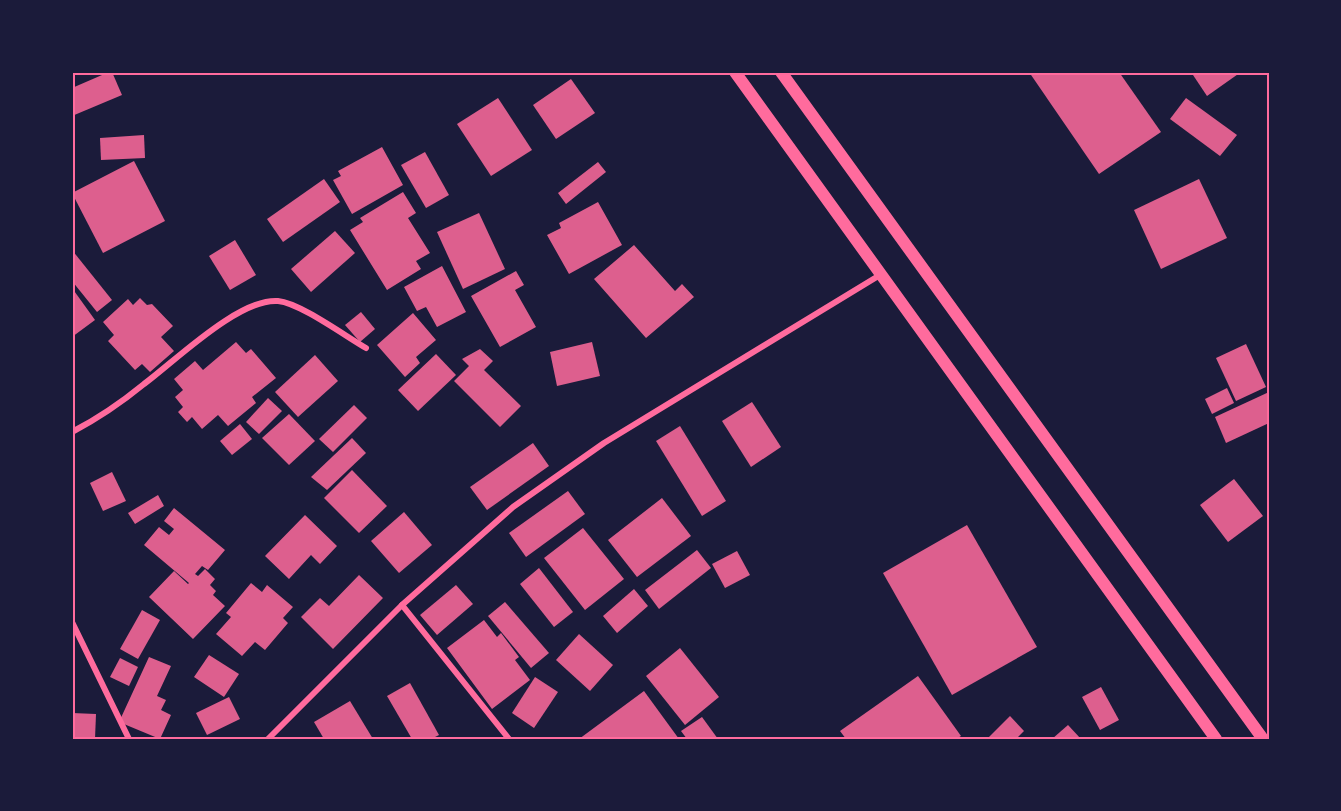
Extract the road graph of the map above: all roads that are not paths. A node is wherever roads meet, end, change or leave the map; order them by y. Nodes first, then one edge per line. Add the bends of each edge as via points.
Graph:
1 (735, 72) edge
2 (782, 72) edge
3 (880, 275) junction
4 (366, 348) dead end
5 (72, 432) edge
6 (402, 605) junction
7 (72, 622) edge
8 (129, 739) edge
9 (268, 739) edge
10 (509, 739) edge
11 (1216, 739) edge
12 (1263, 739) edge

1 - 3 main road
2 - 12 main road
3 - 6 street via 604,443 513,507
3 - 11 main road
4 - 5 street via 302,310 279,301 261,302 217,326 142,386
6 - 9 street
6 - 10 street
7 - 8 street

